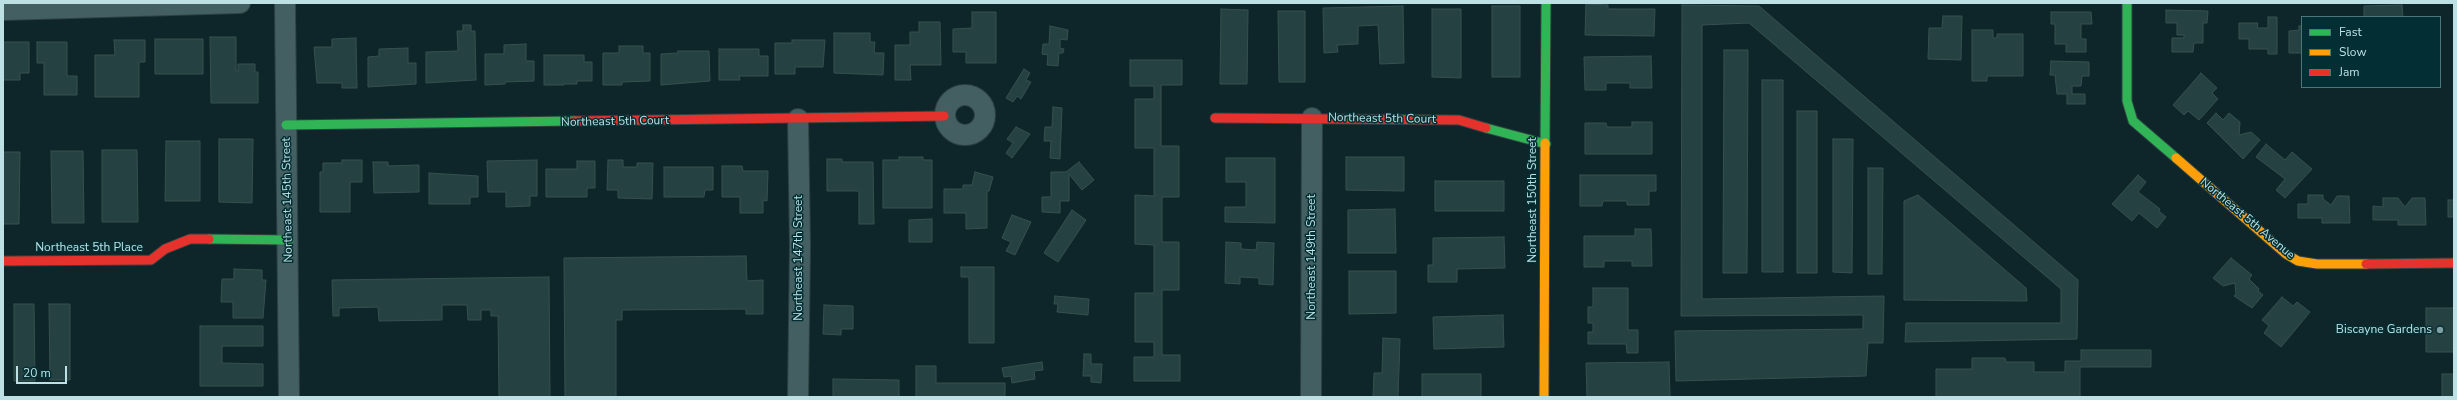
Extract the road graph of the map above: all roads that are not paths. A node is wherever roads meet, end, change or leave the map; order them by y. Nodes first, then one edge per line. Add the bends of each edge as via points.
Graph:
1 (240, 3) edge
2 (285, 3) edge
3 (1546, 3) edge
4 (2127, 3) edge
5 (23, 6) edge
6 (3, 10) edge
7 (944, 116) dead end
8 (1215, 118) dead end
9 (1312, 118) junction
10 (798, 119) junction
11 (286, 125) junction
12 (1546, 144) junction
13 (289, 240) junction
14 (3, 261) edge
15 (2454, 263) edge
16 (289, 397) edge
17 (798, 397) edge
18 (1311, 397) edge
19 (1544, 397) edge

1 - 5 street
2 - 11 street, Northeast 145th Street
3 - 12 street, Northeast 150th Street
4 - 15 street, Northeast 5th Avenue via 2127,101 2133,121 2298,261 2317,264
5 - 6 street
7 - 10 street, Northeast 5th Court
8 - 9 street, Northeast 5th Court
9 - 12 street, Northeast 5th Court via 1459,120
9 - 18 street, Northeast 149th Street
10 - 11 street, Northeast 5th Court
10 - 17 street, Northeast 147th Street
11 - 13 street, Northeast 145th Street
12 - 19 street, Northeast 150th Street
13 - 14 street, Northeast 5th Place via 190,239 165,249 151,260
13 - 16 street, Northeast 145th Street

